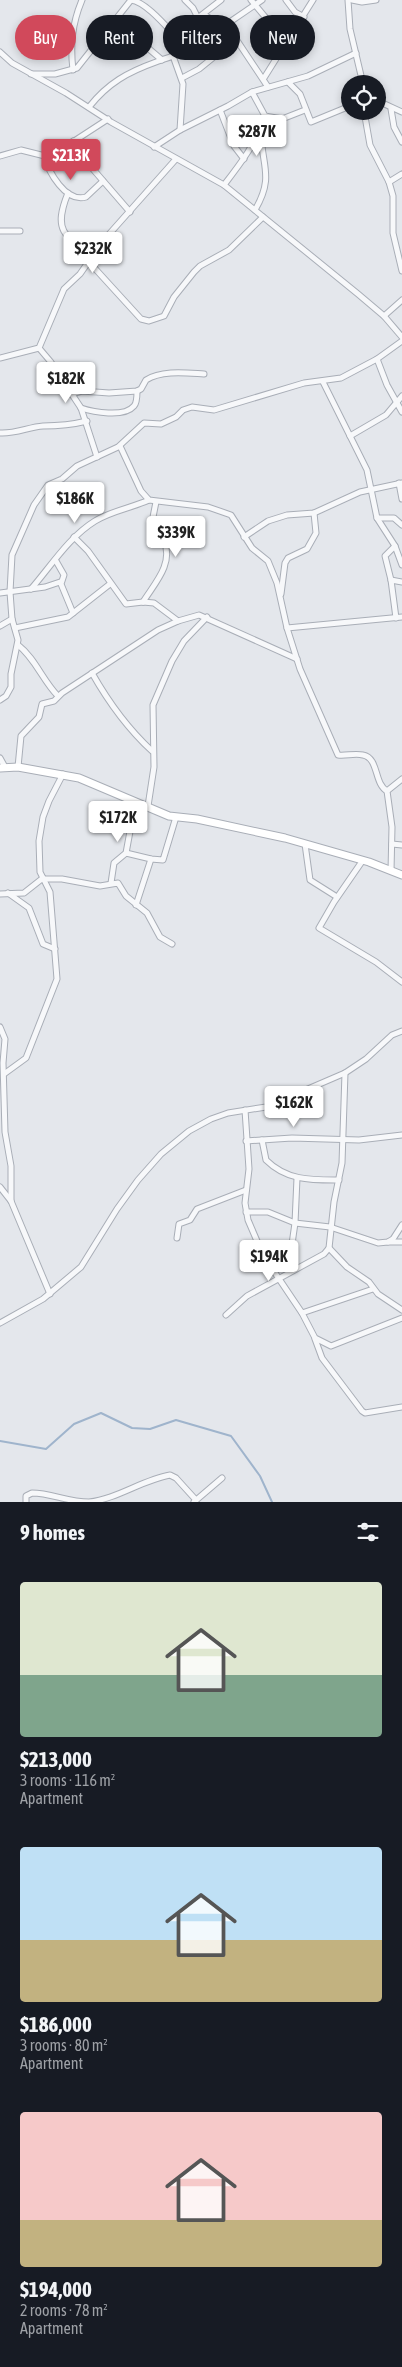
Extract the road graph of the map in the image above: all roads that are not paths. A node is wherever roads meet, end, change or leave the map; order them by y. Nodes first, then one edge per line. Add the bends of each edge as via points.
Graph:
1 (82, 0) edge
2 (131, 0) edge
3 (185, 0) edge
4 (221, 0) edge
5 (262, 0) edge
6 (286, 0) edge
7 (313, 0) edge
8 (350, 0) edge
9 (376, 0) edge
10 (140, 1) edge
11 (253, 2) edge
12 (119, 15) edge
13 (196, 15) edge
14 (204, 15) edge
15 (237, 15) edge
16 (264, 15) edge
17 (300, 15) edge
18 (305, 15) edge
19 (163, 25) edge
20 (240, 44) edge
21 (0, 52) edge
22 (153, 52) edge
23 (356, 53) junction
24 (86, 55) edge
25 (162, 60) joint
26 (175, 60) edge
27 (210, 60) edge
28 (275, 60) edge
29 (73, 70) junction
30 (31, 74) junction
31 (361, 75) edge
32 (182, 78) junction
33 (264, 78) junction
34 (288, 82) junction
35 (268, 87) junction
36 (252, 92) junction
37 (386, 106) edge
38 (90, 107) junction
39 (391, 109) junction
40 (220, 110) junction
41 (305, 110) junction
42 (341, 110) edge
43 (402, 112) edge
44 (266, 116) junction
45 (108, 119) junction
46 (366, 120) edge
47 (180, 130) junction
48 (261, 131) junction
49 (73, 141) junction
50 (402, 142) edge
51 (154, 147) junction
52 (0, 156) edge
53 (45, 156) junction
54 (176, 159) junction
55 (244, 159) junction
56 (402, 174) edge
57 (103, 181) junction
58 (389, 182) junction
59 (224, 185) junction
60 (68, 192) junction
61 (254, 210) junction
62 (130, 212) junction
63 (263, 218) junction
64 (0, 230) edge
65 (20, 232) dead end
66 (95, 254) junction
67 (89, 262) junction
68 (402, 271) edge
69 (402, 300) edge
70 (384, 316) junction
71 (402, 339) edge
72 (39, 348) junction
73 (0, 358) edge
74 (377, 359) junction
75 (204, 374) dead end
76 (323, 382) junction
77 (137, 391) junction
78 (71, 394) junction
79 (402, 396) edge
80 (396, 402) junction
81 (81, 408) junction
82 (402, 412) edge
83 (97, 413) junction
84 (86, 419) junction
85 (0, 433) edge
86 (350, 436) junction
87 (120, 446) junction
88 (97, 457) junction
89 (400, 483) edge
90 (371, 488) junction
91 (402, 499) edge
92 (149, 500) junction
93 (156, 502) junction
94 (314, 513) junction
95 (378, 518) junction
96 (402, 525) edge
97 (74, 537) junction
98 (244, 537) junction
99 (395, 546) junction
100 (56, 561) junction
101 (402, 565) edge
102 (391, 580) junction
103 (60, 582) junction
104 (402, 582) edge
105 (110, 584) junction
106 (31, 589) junction
107 (10, 592) junction
108 (0, 593) edge
109 (281, 598) junction
110 (143, 602) junction
111 (73, 613) junction
112 (402, 617) edge
113 (207, 618) junction
114 (396, 618) junction
115 (12, 619) junction
116 (178, 621) junction
117 (0, 626) edge
118 (15, 628) junction
119 (287, 628) junction
120 (18, 645) junction
121 (297, 659) junction
122 (92, 673) junction
123 (58, 696) junction
124 (0, 700) edge
125 (152, 751) junction
126 (0, 758) edge
127 (18, 766) junction
128 (2, 768) edge
129 (64, 774) junction
130 (402, 778) edge
131 (387, 791) junction
132 (145, 805) junction
133 (176, 817) junction
134 (305, 844) junction
135 (392, 844) junction
136 (402, 845) edge
137 (126, 852) junction
138 (151, 859) junction
139 (363, 860) junction
140 (391, 871) junction
141 (402, 876) edge
142 (43, 878) junction
143 (112, 883) junction
144 (8, 893) junction
145 (0, 894) edge
146 (338, 897) junction
147 (136, 905) junction
148 (172, 944) dead end
149 (55, 949) junction
150 (402, 982) edge
151 (0, 1027) edge
152 (402, 1031) edge
153 (345, 1073) junction
154 (4, 1074) junction
155 (245, 1110) junction
156 (402, 1135) edge
157 (342, 1139) junction
158 (262, 1140) junction
159 (246, 1141) junction
160 (297, 1178) junction
161 (339, 1180) junction
162 (0, 1187) edge
163 (246, 1190) junction
164 (11, 1201) junction
165 (246, 1212) junction
166 (295, 1223) junction
167 (402, 1225) edge
168 (330, 1227) junction
169 (177, 1238) dead end
170 (388, 1242) junction
171 (402, 1242) edge
172 (329, 1248) junction
173 (292, 1269) junction
174 (279, 1280) junction
175 (373, 1289) junction
176 (50, 1294) junction
177 (402, 1310) edge
178 (302, 1313) junction
179 (226, 1315) dead end
180 (402, 1318) edge
181 (0, 1323) edge
182 (315, 1338) junction
183 (402, 1408) edge
184 (222, 1478) dead end
185 (194, 1501) edge
186 (26, 1502) edge

1 - 29 street via 71,41
2 - 10 street
2 - 12 street
3 - 13 street
4 - 14 street
5 - 11 street
6 - 17 street
7 - 18 street
8 - 9 street
8 - 23 street via 350,29
10 - 19 street
11 - 15 street
11 - 16 street
20 - 33 street
21 - 30 street
22 - 25 street
23 - 31 street
23 - 34 street via 314,74
24 - 29 street
25 - 38 street via 114,80
26 - 32 street
27 - 32 street
28 - 33 street
29 - 30 street
30 - 38 street
32 - 47 street
33 - 35 street
34 - 35 street
34 - 41 street via 300,94
35 - 36 street
36 - 40 street
36 - 44 street
37 - 39 street
38 - 45 street
39 - 43 street
39 - 50 street via 394,128
40 - 47 street
40 - 55 street via 234,146
41 - 42 street via 313,122
41 - 44 street via 282,119
44 - 48 street
45 - 49 street
45 - 51 street
46 - 58 street via 370,145
47 - 51 street
48 - 55 street
48 - 61 street via 267,180
49 - 53 street
49 - 57 street
51 - 54 street
52 - 53 street via 21,150
53 - 60 street via 53,178
54 - 59 street
54 - 62 street
55 - 59 street
56 - 58 street
57 - 60 street via 82,198
57 - 62 street
58 - 68 street
59 - 61 street
60 - 66 street via 63,230 72,241
61 - 63 street
62 - 66 street
63 - 67 street via 228,250 200,266 174,297 164,316 149,322 141,319
63 - 70 street
64 - 65 street
66 - 67 street
67 - 72 street via 58,298
69 - 70 street
70 - 71 street
71 - 74 street
72 - 73 street
72 - 78 street
74 - 76 street via 349,376
74 - 80 street
75 - 77 street via 183,372 155,376 146,380
76 - 86 street
76 - 87 street via 294,385 216,410 196,406 183,410 161,424 144,423
77 - 78 street via 109,393 82,390
77 - 83 street via 133,407
78 - 81 street
79 - 80 street
80 - 82 street
80 - 86 street via 386,415
81 - 83 street
81 - 84 street
83 - 84 street
84 - 85 street via 68,426
84 - 88 street
86 - 90 street via 367,470
87 - 88 street
87 - 92 street via 141,491
88 - 107 street via 51,482 39,495 14,548
89 - 90 street
89 - 91 street
90 - 94 street
90 - 95 street
92 - 93 street
92 - 97 street via 107,515
93 - 98 street via 221,510 236,520
93 - 110 street via 152,522 166,548 165,564
94 - 98 street via 268,521
94 - 109 street via 316,533 306,549 285,563
95 - 96 street via 394,518
95 - 99 street
97 - 100 street
97 - 105 street via 88,551
98 - 109 street via 268,561
99 - 101 street
99 - 102 street via 385,555
100 - 103 street via 65,576
100 - 106 street
102 - 104 street
102 - 114 street
103 - 106 street
103 - 111 street
105 - 110 street via 128,604
105 - 111 street
106 - 107 street
107 - 108 street
107 - 115 street
109 - 119 street
110 - 116 street via 157,605
111 - 118 street
112 - 114 street
113 - 116 street via 197,614
113 - 121 street
113 - 125 street via 184,641 162,683 154,705
114 - 119 street
115 - 117 street
115 - 118 street
116 - 122 street via 158,630
118 - 120 street
119 - 121 street
120 - 123 street
120 - 124 street via 11,687
121 - 131 street via 335,752 369,758 381,786
122 - 123 street
122 - 125 street via 113,708 135,736
123 - 127 street via 54,701 42,704 39,717 21,736
125 - 132 street via 154,767
126 - 128 street
127 - 128 street
127 - 129 street
129 - 132 street
129 - 142 street via 49,801 40,830 39,867
130 - 131 street
131 - 135 street
132 - 133 street
132 - 137 street via 131,826
133 - 134 street via 237,826
133 - 138 street via 164,859
134 - 139 street
134 - 146 street via 310,880
135 - 136 street
135 - 140 street
137 - 138 street
137 - 143 street via 114,863
138 - 147 street
139 - 140 street
139 - 146 street
140 - 141 street
142 - 143 street via 100,886
142 - 144 street via 24,893
142 - 149 street via 50,892
143 - 147 street via 118,883
144 - 145 street
144 - 149 street via 26,905 43,944
146 - 150 street via 320,930 376,962
147 - 148 street via 147,914 160,937
149 - 154 street via 57,979 48,1006 26,1058
151 - 154 street via 5,1039
152 - 153 street via 392,1035
153 - 155 street via 266,1107
153 - 157 street
154 - 164 street
155 - 159 street
155 - 176 street via 211,1119 171,1144 128,1195 81,1267
156 - 157 street
157 - 158 street
157 - 161 street
158 - 159 street
158 - 160 street via 268,1162 284,1174
159 - 163 street via 249,1169
160 - 161 street
160 - 166 street
161 - 168 street
162 - 164 street
163 - 165 street
163 - 169 street via 197,1209 190,1220 180,1224
164 - 176 street
165 - 166 street via 268,1212
165 - 174 street via 263,1255
166 - 168 street
166 - 173 street
167 - 170 street
168 - 170 street via 373,1242
168 - 172 street
170 - 171 street
172 - 173 street via 324,1254
172 - 175 street via 347,1267 370,1282
173 - 174 street
174 - 178 street
174 - 179 street via 247,1296
175 - 177 street
175 - 178 street
176 - 181 street
178 - 182 street
180 - 182 street via 331,1346
182 - 183 street via 322,1358 362,1411
184 - 185 street
185 - 186 street via 170,1475 89,1502 63,1501 32,1493 26,1496

